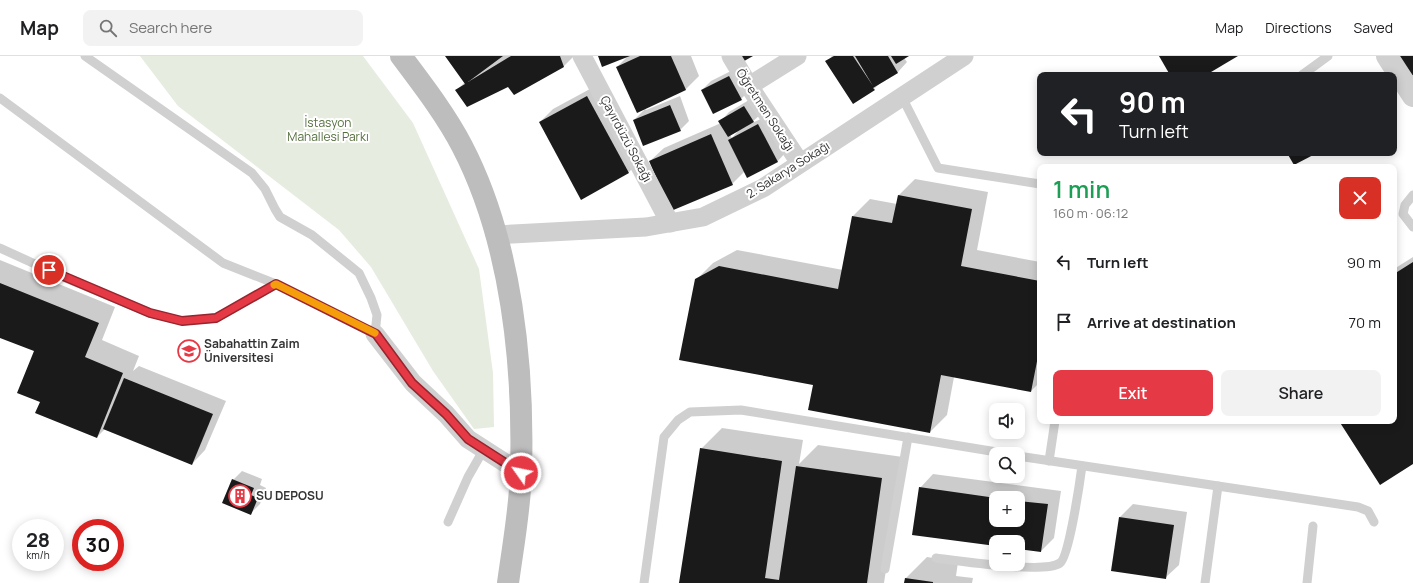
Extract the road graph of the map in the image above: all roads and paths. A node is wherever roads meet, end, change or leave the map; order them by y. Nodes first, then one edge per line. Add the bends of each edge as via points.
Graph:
1 (85, 56) edge
2 (401, 56) edge
3 (582, 56) edge
4 (731, 56) edge
5 (797, 56) edge
6 (964, 56) edge
7 (1328, 56) edge
8 (1387, 56) edge
9 (1306, 72) edge
10 (749, 86) junction
11 (902, 96) junction
12 (1413, 96) edge
13 (0, 98) edge
14 (800, 163) junction
15 (1037, 184) edge
16 (1413, 195) edge
17 (670, 223) junction
18 (1413, 227) edge
19 (496, 235) junction
20 (0, 248) edge
21 (276, 284) junction
22 (376, 334) junction
23 (1055, 424) edge
24 (908, 438) junction
25 (484, 449) junction
26 (989, 451) edge
27 (1025, 457) edge
28 (1049, 461) junction
29 (1082, 466) junction
30 (521, 473) junction
31 (1218, 486) junction
32 (448, 522) dead end
33 (1374, 522) dead end
34 (1313, 526) dead end
35 (936, 558) dead end
36 (885, 569) dead end
37 (508, 583) edge
38 (644, 583) edge
39 (1205, 583) edge
40 (1307, 583) edge

1 - 22 lane via 252,173 265,189 280,217 312,234 359,273 377,314
2 - 19 main road via 431,96 462,145 485,196
3 - 17 street, Çayırdüzü Sokağı
4 - 10 street, Öğretmen Sokağı
5 - 10 street
6 - 11 street, 2. Sakarya Sokağı
7 - 9 lane
8 - 12 street
10 - 14 street, Öğretmen Sokağı
11 - 14 street, 2. Sakarya Sokağı
11 - 15 lane via 938,168
13 - 21 lane via 223,263
14 - 17 street, 2. Sakarya Sokağı via 763,188 703,217
16 - 18 lane via 1405,205 1403,214
17 - 19 street, 2. Sakarya Sokağı
19 - 30 main road via 514,323 521,396
20 - 21 lane via 150,313 182,321 216,318
21 - 22 lane
22 - 25 street via 412,383 446,414 468,439
23 - 28 lane
24 - 26 lane
24 - 36 lane
24 - 38 lane via 741,410 690,412 678,420 664,437
25 - 30 street
25 - 32 lane
27 - 28 lane
28 - 29 lane
29 - 31 lane
29 - 35 lane via 1071,529 1064,559 1060,563 1050,567 1021,567
30 - 37 main road via 517,524
31 - 33 lane via 1358,507 1368,511
31 - 39 lane
34 - 40 lane

